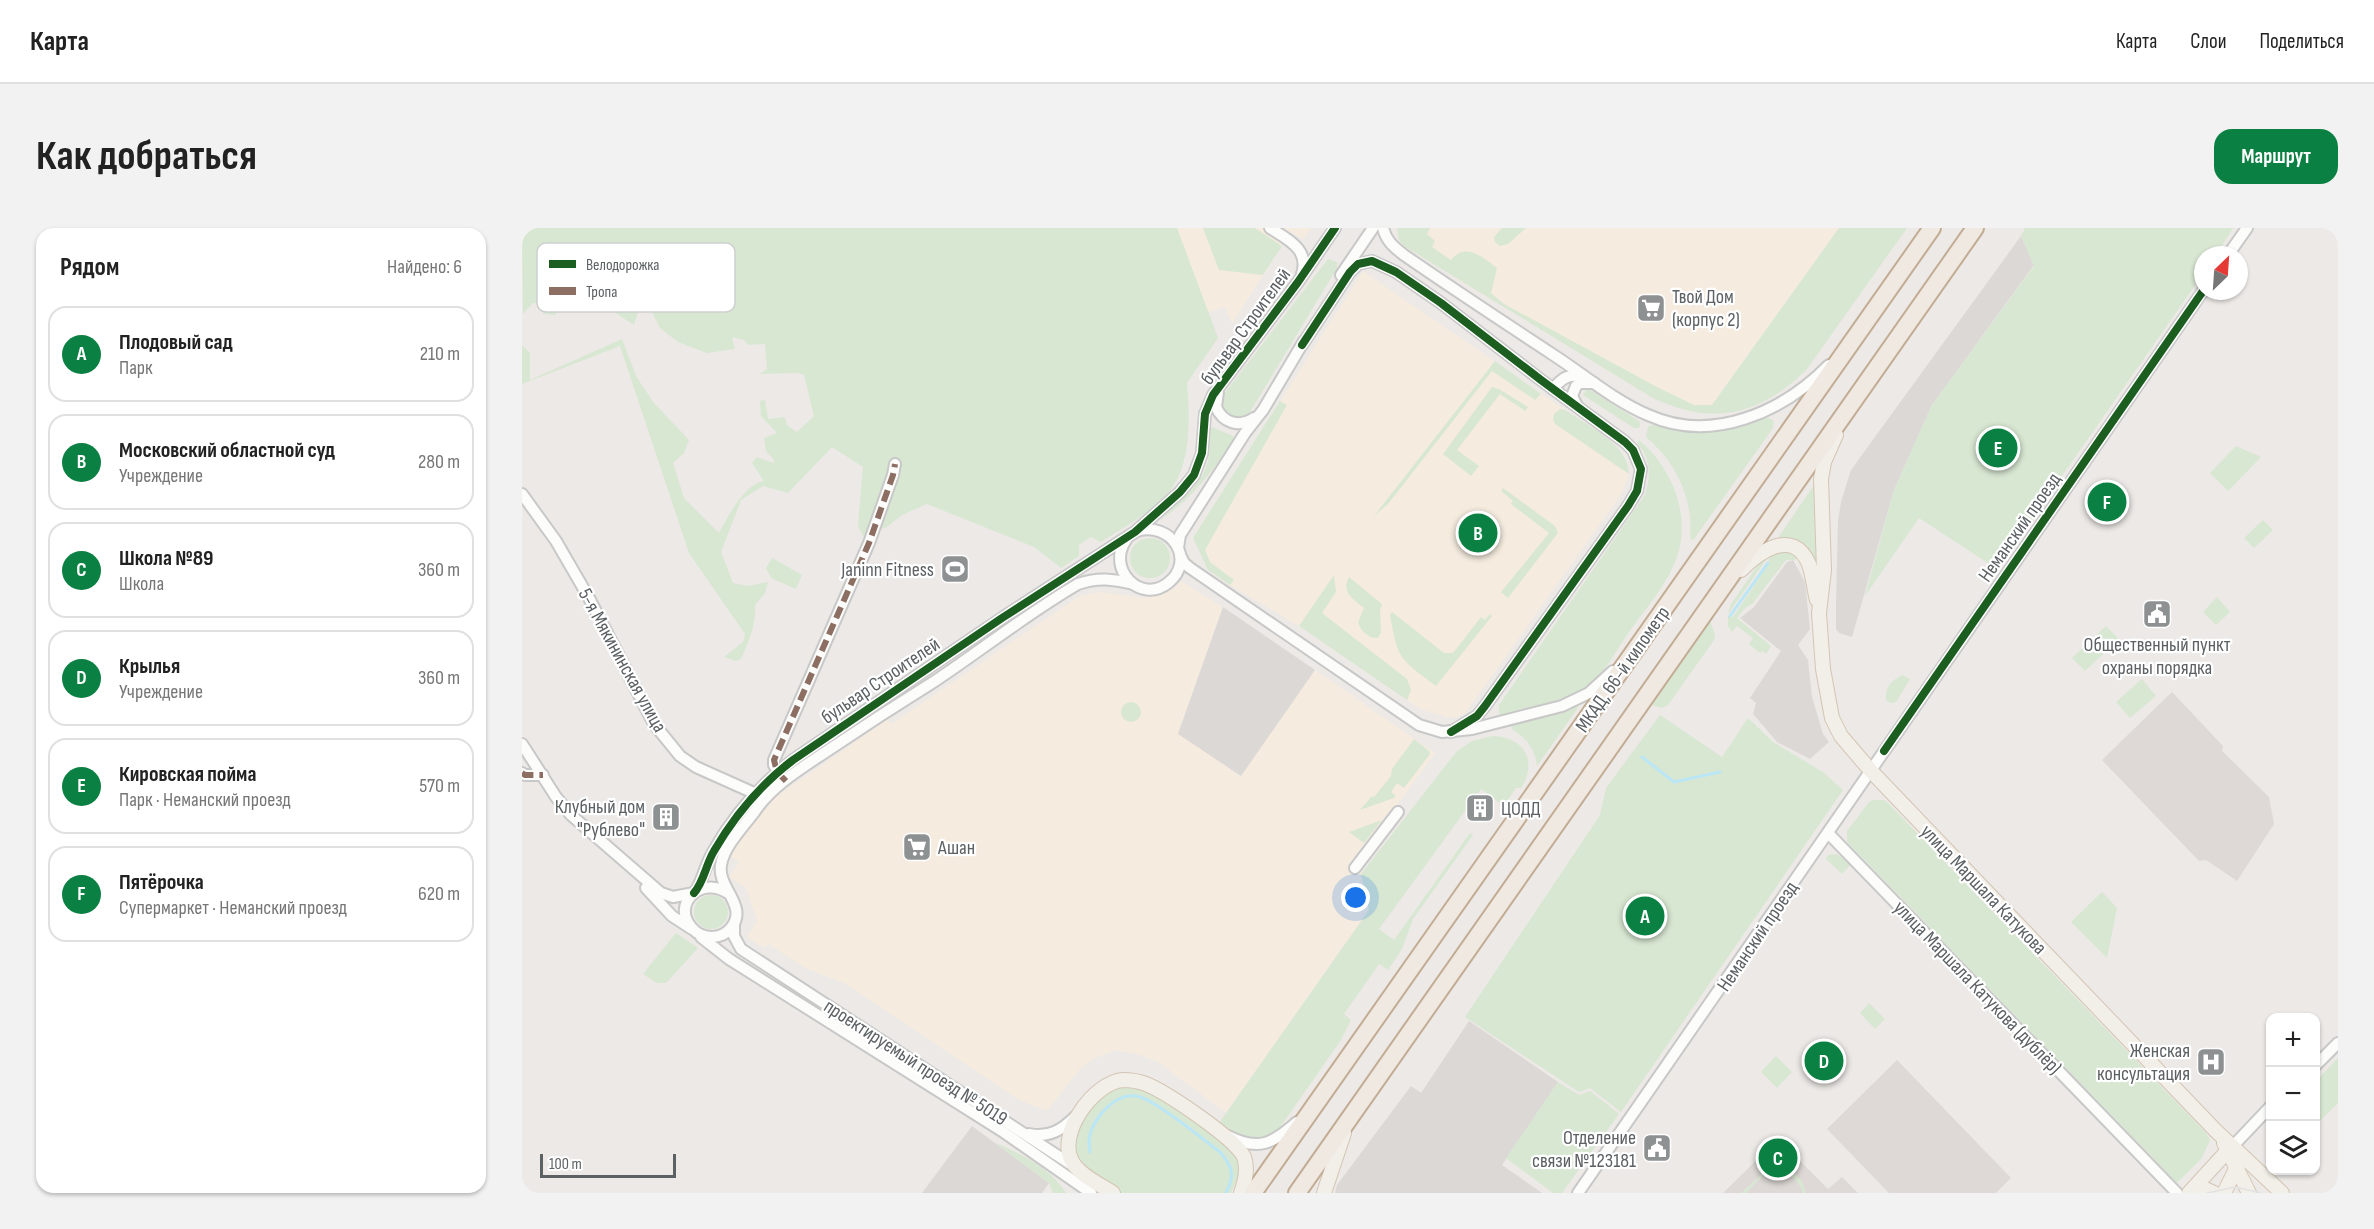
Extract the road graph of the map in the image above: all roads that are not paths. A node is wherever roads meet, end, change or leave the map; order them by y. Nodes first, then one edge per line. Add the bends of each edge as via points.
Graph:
1 (1270, 228) edge
2 (1335, 228) edge
3 (1373, 228) edge
4 (1383, 228) edge
5 (1932, 228) edge
6 (1975, 228) edge
7 (2247, 228) edge
8 (2234, 246) edge
9 (1298, 282) junction
10 (2197, 300) edge
11 (1854, 339) junction
12 (1302, 345) junction
13 (1223, 381) junction
14 (1591, 381) junction
15 (1553, 389) junction
16 (1863, 389) junction
17 (1578, 407) junction
18 (1263, 410) junction
19 (895, 464) dead end
20 (522, 494) edge
21 (1132, 535) junction
22 (1179, 552) junction
23 (1133, 584) junction
24 (1720, 591) junction
25 (1820, 613) junction
26 (1647, 633) junction
27 (1451, 732) junction
28 (522, 744) edge
29 (1871, 771) junction
30 (777, 772) junction
31 (522, 773) edge
32 (543, 775) junction
33 (786, 781) junction
34 (754, 793) junction
35 (1398, 812) dead end
36 (1828, 834) junction
37 (613, 853) junction
38 (1355, 868) dead end
39 (695, 892) junction
40 (728, 892) junction
41 (734, 924) junction
42 (695, 932) junction
43 (2338, 1043) edge
44 (2320, 1061) edge
45 (1311, 1111) junction
46 (1078, 1114) junction
47 (2266, 1114) edge
48 (1351, 1116) junction
49 (1022, 1131) junction
50 (1219, 1132) junction
51 (2234, 1157) junction
52 (1058, 1170) junction
53 (1084, 1173) junction
54 (2191, 1191) edge
55 (1076, 1193) edge
56 (1091, 1193) edge
57 (1113, 1193) edge
58 (1241, 1193) edge
59 (1253, 1193) edge
60 (1297, 1193) edge
61 (1324, 1193) edge
62 (1578, 1193) edge
63 (2177, 1193) edge
64 (2214, 1193) edge
65 (2224, 1193) edge
66 (2249, 1193) edge
67 (2282, 1193) edge

1 - 9 street via 1303,254 1305,265
2 - 9 street, бульвар Строителей
3 - 12 street, бульвар Строителей via 1334,284
4 - 14 street via 1392,245 1404,255
5 - 11 highway, МКАД, 66-й километр
6 - 16 highway, МКАД, 66-й километр
7 - 8 street
9 - 13 street, бульвар Строителей
10 - 29 street, Неманский проезд
11 - 14 street via 1793,396 1767,411 1730,422 1695,425 1666,421 1641,412
11 - 26 highway, МКАД, 66-й километр
12 - 15 street via 1350,272 1358,264 1372,261 1396,272 1441,303
12 - 18 street, бульвар Строителей
13 - 18 street, бульвар Строителей via 1215,402 1224,419 1242,423
13 - 21 street, бульвар Строителей via 1205,414 1203,446 1194,475
14 - 15 street via 1573,375
14 - 17 street via 1576,386 1572,396
15 - 17 street
16 - 24 highway, МКАД, 66-й километр
16 - 25 main road, улица Маршала Катукова via 1831,444 1821,479 1824,570
17 - 27 street via 1633,450 1641,469 1637,491 1485,706 1477,716
18 - 22 street, бульвар Строителей via 1180,535
19 - 30 street via 869,543 774,760
20 - 34 street, 5-я Мякининская улица via 556,541 589,598 654,724 680,756
21 - 22 street via 1155,529 1173,539
21 - 23 street via 1123,544 1119,562 1126,579
21 - 30 street, бульвар Строителей via 996,622
22 - 23 street, бульвар Строителей via 1178,570 1167,584 1150,589
22 - 27 street via 1190,568 1419,725
23 - 33 street, бульвар Строителей via 1101,579 1078,584
24 - 25 main road, улица Маршала Катукова via 1751,560 1782,544 1804,555
24 - 48 highway, МКАД, 66-й километр
25 - 29 main road, улица Маршала Катукова via 1822,669 1832,718 1841,736
26 - 27 street via 1605,680 1575,701
26 - 45 highway, МКАД, 66-й километр
28 - 32 street
29 - 36 street, Неманский проезд
29 - 51 main road, улица Маршала Катукова via 2216,1131
30 - 33 street
30 - 34 street, бульвар Строителей
31 - 32 street
32 - 37 street via 571,815
33 - 40 street, бульвар Строителей via 758,806 727,851 721,867
34 - 39 street, бульвар Строителей via 713,852
35 - 38 street
36 - 62 street, Неманский проезд
36 - 63 street, улица Маршала Катукова (дублёр)
37 - 39 street via 661,893 673,897
37 - 42 street, проектируемый проезд № 5019 via 672,916
39 - 40 street via 713,886
39 - 42 street, бульвар Строителей via 685,911
40 - 41 street, бульвар Строителей via 736,904
41 - 42 street via 722,935 706,937
41 - 49 street, проектируемый проезд № 5019 via 734,936 741,949
42 - 52 street, проектируемый проезд № 5019 via 729,958
43 - 44 street
45 - 50 street via 1269,1143 1245,1144
45 - 59 highway, МКАД, 66-й километр
46 - 49 street via 1050,1135
46 - 50 main road via 1104,1086 1113,1081 1135,1081 1156,1089
46 - 53 main road via 1069,1152 1073,1163
47 - 51 street
48 - 60 highway, МКАД, 66-й километр
48 - 61 main road
49 - 53 street, проектируемый проезд № 5019
50 - 58 main road via 1240,1150 1245,1160
51 - 54 main road via 2213,1168
51 - 65 main road
51 - 66 main road, улица Маршала Катукова
51 - 67 main road via 2254,1166
52 - 55 street
52 - 56 street, проектируемый проезд № 5019
53 - 57 main road, проектируемый проезд № 5019
54 - 64 main road via 2203,1188

